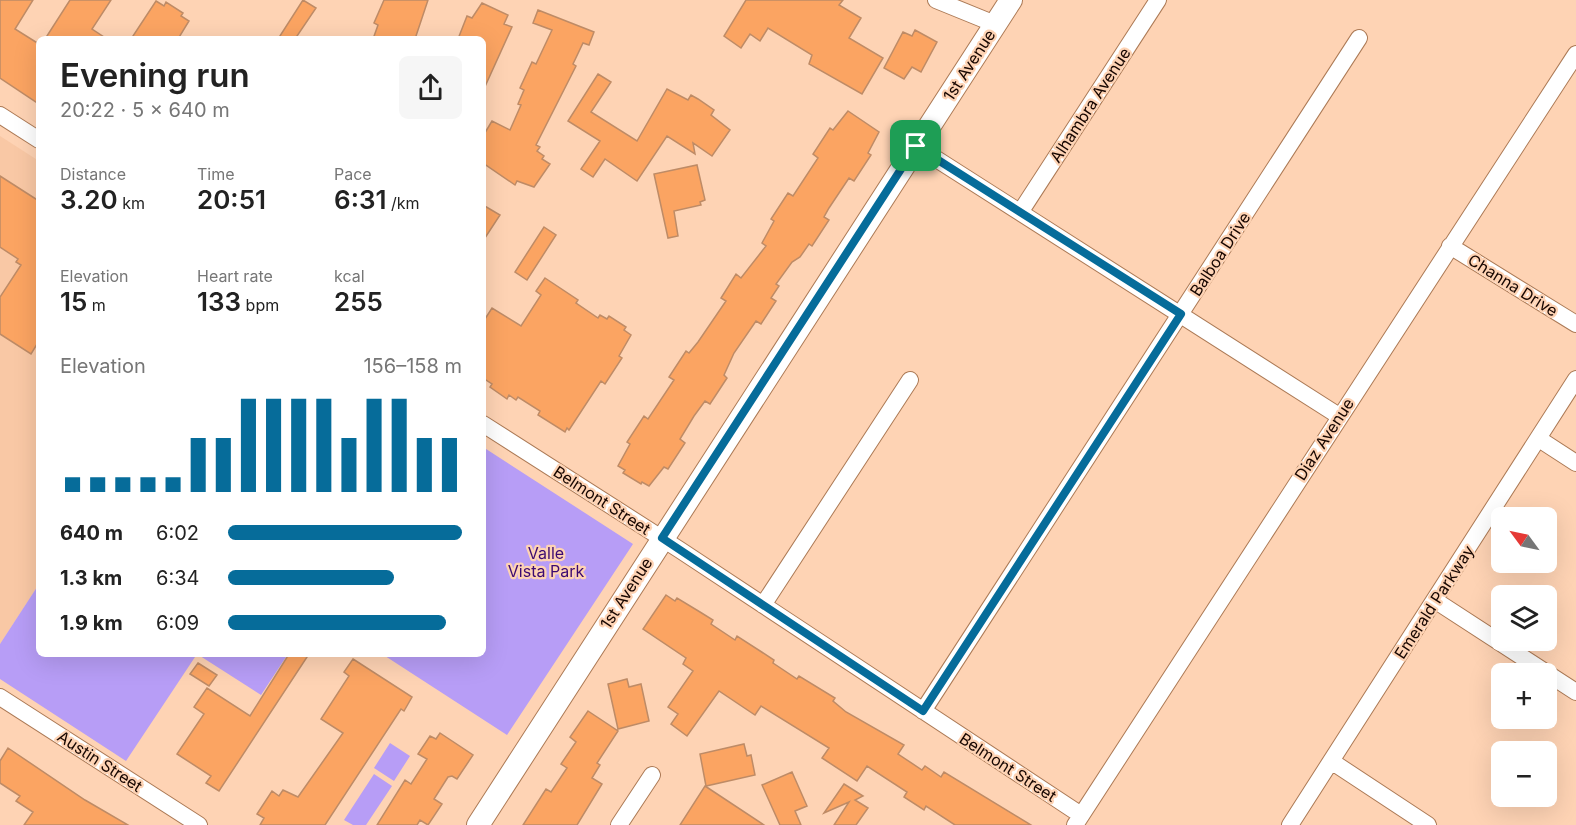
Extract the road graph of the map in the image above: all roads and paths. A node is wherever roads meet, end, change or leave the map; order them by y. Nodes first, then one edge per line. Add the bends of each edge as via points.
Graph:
1 (936, 0) edge
2 (1011, 0) edge
3 (1158, 0) edge
4 (995, 24) junction
5 (1359, 38) dead end
6 (1576, 54) edge
7 (0, 115) edge
8 (36, 138) edge
9 (916, 146) junction
10 (1022, 211) junction
11 (1450, 246) junction
12 (1181, 314) junction
13 (1576, 324) edge
14 (1576, 379) edge
15 (910, 380) dead end
16 (1339, 416) junction
17 (486, 426) edge
18 (1539, 439) junction
19 (1576, 463) edge
20 (662, 538) junction
21 (1436, 601) junction
22 (763, 605) junction
23 (1576, 692) edge
24 (0, 697) edge
25 (923, 711) junction
26 (1331, 761) junction
27 (652, 775) dead end
28 (1078, 820) edge
29 (200, 825) edge
30 (477, 825) edge
31 (619, 825) edge
32 (1290, 825) edge
33 (1428, 825) edge

1 - 4 street
2 - 4 street, 1st Avenue
3 - 10 street, Alhambra Avenue
4 - 9 street, 1st Avenue
5 - 12 street, Balboa Drive
6 - 11 street, Diaz Avenue
7 - 8 street
9 - 10 street
9 - 20 street, 1st Avenue
10 - 12 street
11 - 13 street, Channa Drive
11 - 16 street, Diaz Avenue
12 - 16 street
12 - 25 street, Balboa Drive
14 - 18 street, Emerald Parkway
15 - 22 street
16 - 28 street, Diaz Avenue
17 - 20 street, Belmont Street
18 - 19 street
18 - 21 street, Emerald Parkway
20 - 22 street, Belmont Street
20 - 30 street, 1st Avenue
21 - 23 street
21 - 26 street, Emerald Parkway
22 - 25 street, Belmont Street
24 - 29 street, Austin Street
25 - 28 street, Belmont Street
26 - 32 street, Emerald Parkway
26 - 33 street
27 - 31 street

